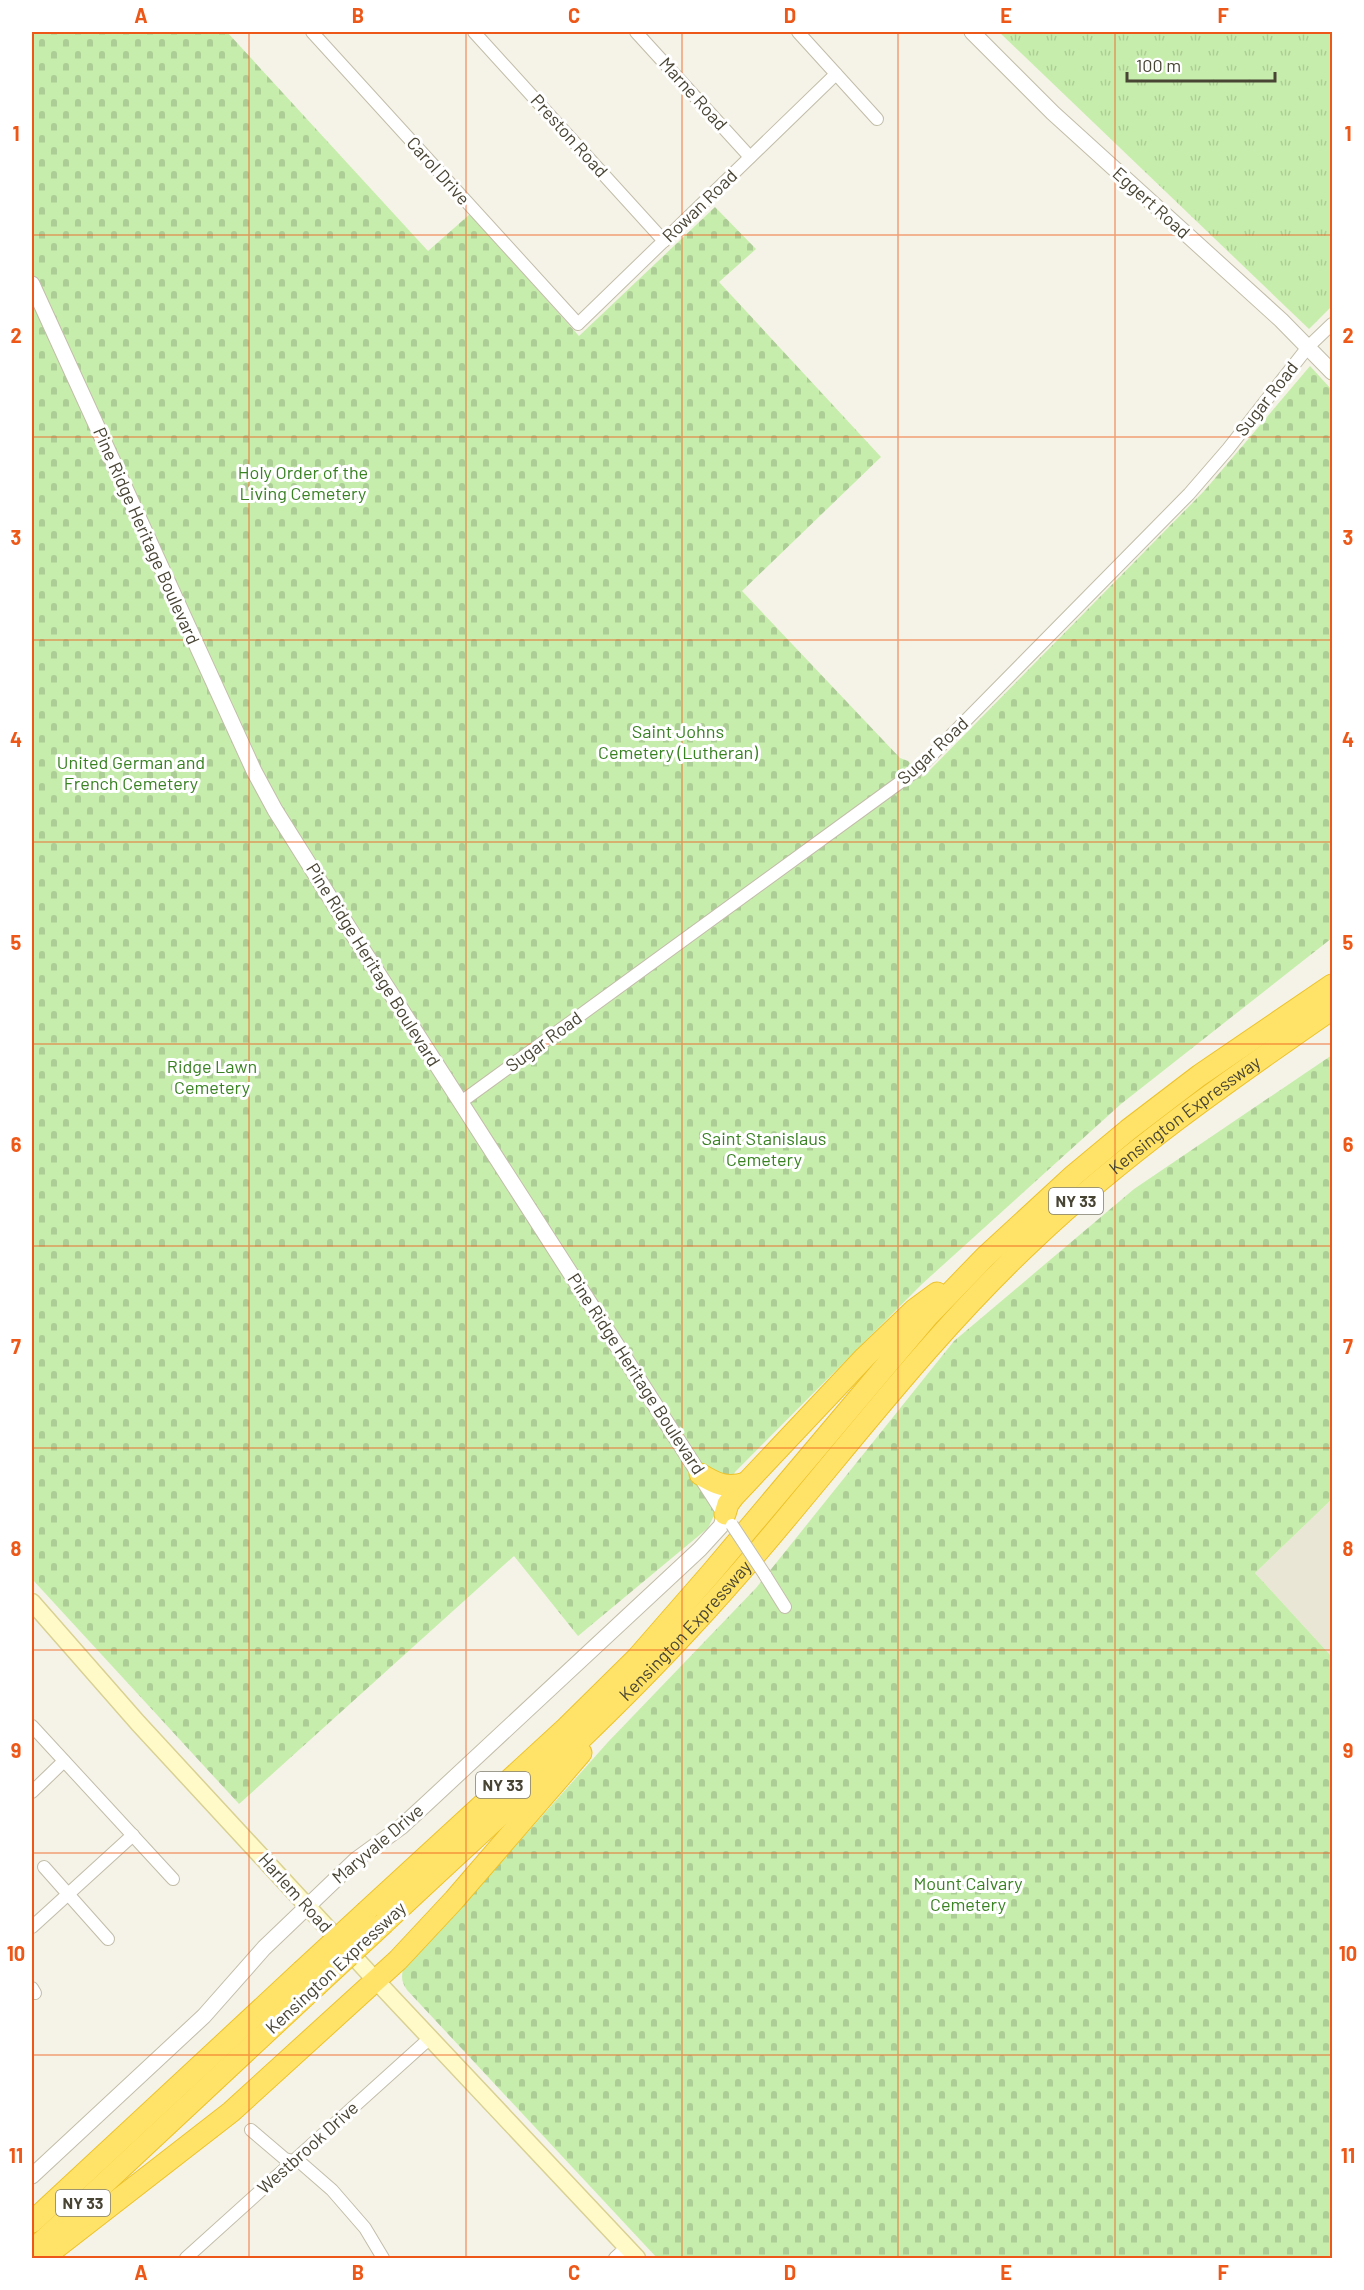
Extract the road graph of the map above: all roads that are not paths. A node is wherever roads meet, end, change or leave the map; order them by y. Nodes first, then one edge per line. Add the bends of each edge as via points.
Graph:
1 (312, 32) edge
2 (474, 32) edge
3 (636, 32) edge
4 (798, 32) edge
5 (972, 32) edge
6 (836, 74) junction
7 (877, 119) dead end
8 (750, 158) junction
9 (664, 241) junction
10 (32, 284) edge
11 (565, 310) joint
12 (1332, 324) edge
13 (1308, 347) junction
14 (1332, 372) edge
15 (1332, 985) edge
16 (1332, 1010) edge
17 (461, 1102) junction
18 (985, 1257) junction
19 (700, 1474) junction
20 (746, 1483) junction
21 (729, 1520) junction
22 (32, 1602) edge
23 (785, 1607) dead end
24 (621, 1700) junction
25 (32, 1726) edge
26 (64, 1761) junction
27 (32, 1792) edge
28 (133, 1835) junction
29 (44, 1867) dead end
30 (173, 1879) dead end
31 (67, 1894) junction
32 (308, 1906) junction
33 (376, 1917) junction
34 (32, 1927) edge
35 (108, 1939) dead end
36 (309, 1978) junction
37 (376, 1980) junction
38 (430, 2038) junction
39 (251, 2130) dead end
40 (294, 2160) junction
41 (32, 2176) edge
42 (32, 2222) edge
43 (32, 2251) edge
44 (626, 2255) edge
45 (44, 2259) edge
46 (186, 2259) edge
47 (383, 2259) edge

1 - 11 street, Carol Drive
2 - 9 street, Preston Road
3 - 8 street, Marne Road
4 - 6 street
5 - 13 street, Eggert Road via 1046,106
6 - 7 street
6 - 8 street, Rowan Road
8 - 9 street, Rowan Road
9 - 11 street, Rowan Road via 578,324
10 - 17 street, Pine Ridge Heritage Boulevard via 254,771
12 - 13 street, Sugar Road
13 - 14 street, Eggert Road
13 - 17 street, Sugar Road via 1189,494 917,770
15 - 18 highway, Kensington Expressway / NY 33 via 1200,1075 1128,1130
16 - 24 highway, Kensington Expressway / NY 33 via 1167,1125 1032,1240 934,1343 694,1625
17 - 19 street, Pine Ridge Heritage Boulevard
18 - 20 highway via 914,1310
18 - 33 highway, Kensington Expressway / NY 33 via 927,1317 637,1658
19 - 20 highway via 723,1486
19 - 21 street, Pine Ridge Heritage Boulevard
20 - 21 highway via 728,1504
21 - 23 street, Pine Ridge Heritage Boulevard, bridge
21 - 32 street, Maryvale Drive via 420,1811 357,1858
22 - 32 main road, Harlem Road
24 - 33 highway, Kensington Expressway / NY 33
24 - 37 highway via 571,1767 522,1823
25 - 26 street
26 - 27 street
26 - 28 street
28 - 30 street
28 - 31 street
29 - 31 street
31 - 34 street
31 - 35 street
32 - 37 main road, Harlem Road
32 - 41 street, Maryvale Drive via 264,1948 204,2016
33 - 36 highway, Kensington Expressway / NY 33, bridge
36 - 42 highway, Kensington Expressway / NY 33
36 - 43 highway, Kensington Expressway / NY 33
37 - 38 main road, Harlem Road
37 - 45 highway via 216,2124
38 - 40 street, Westbrook Drive
38 - 44 main road, Harlem Road
39 - 40 street via 285,2158
40 - 46 street, Westbrook Drive
40 - 47 street via 349,2208

